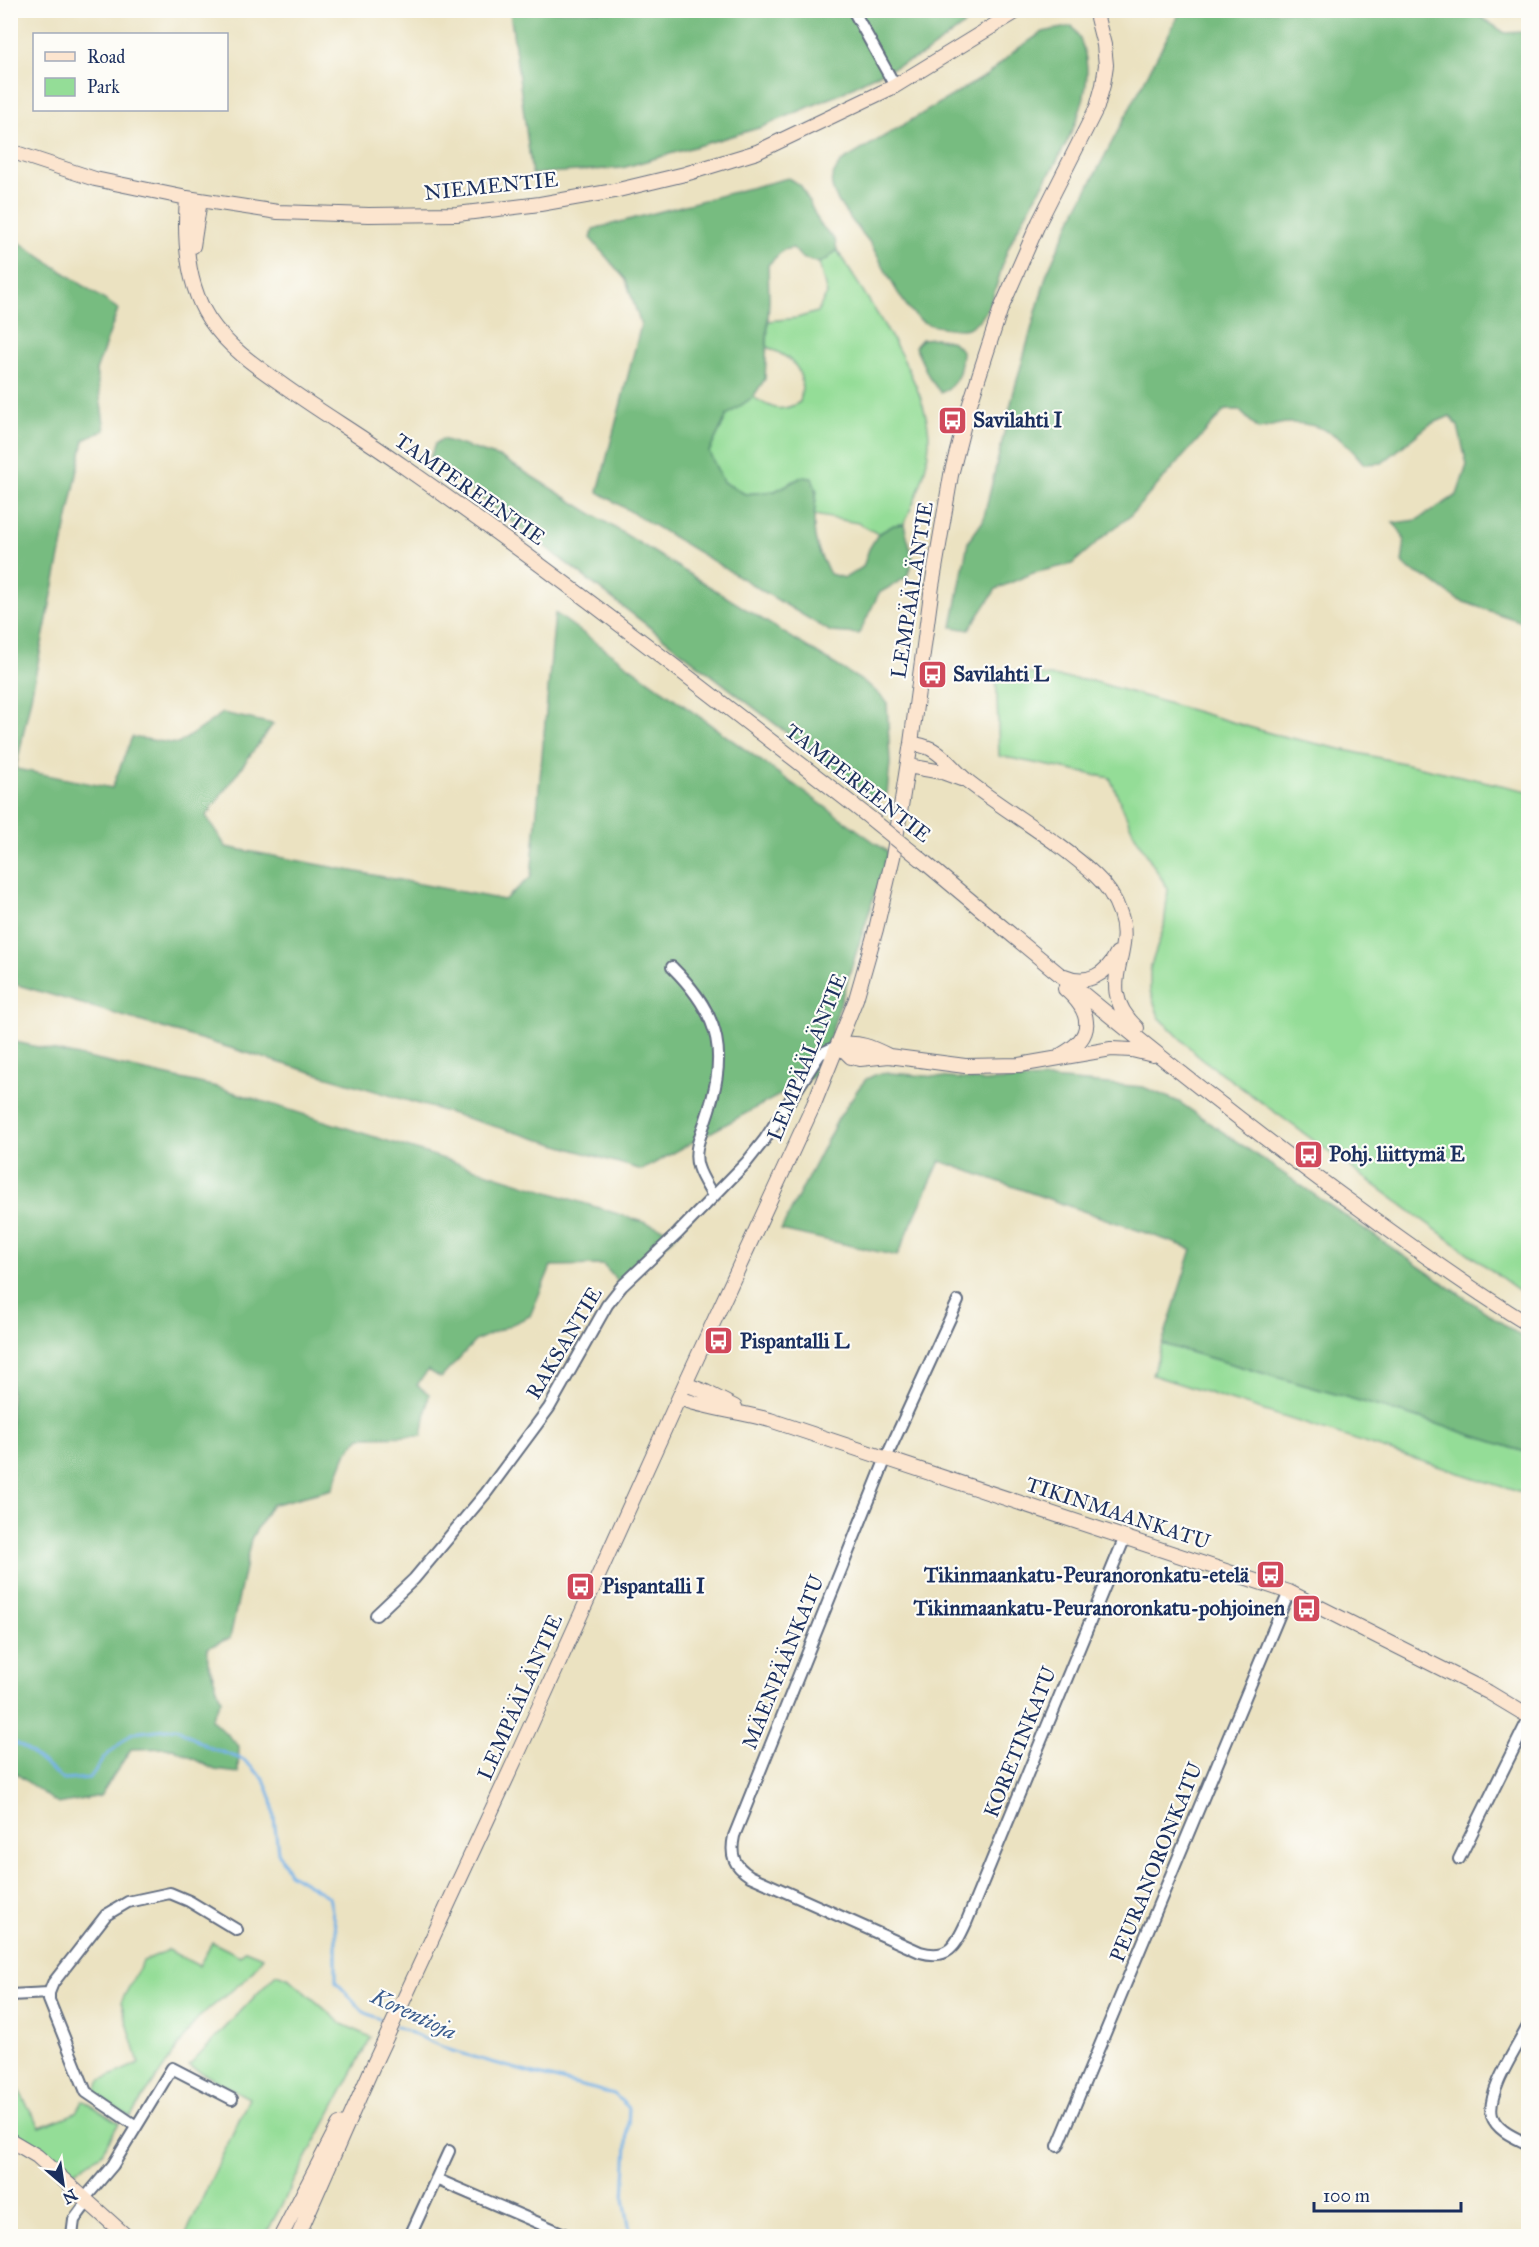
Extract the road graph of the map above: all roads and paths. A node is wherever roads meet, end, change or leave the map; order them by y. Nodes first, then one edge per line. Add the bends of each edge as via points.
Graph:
1 (853, 10) edge
2 (1004, 10) edge
3 (1019, 10) edge
4 (1095, 10) edge
5 (954, 51) junction
6 (896, 86) junction
7 (10, 151) edge
8 (193, 199) junction
9 (911, 743) junction
10 (908, 766) junction
11 (968, 782) junction
12 (1016, 939) junction
13 (1121, 946) junction
14 (672, 967) dead end
15 (1055, 971) junction
16 (839, 1045) junction
17 (1161, 1058) junction
18 (1039, 1063) junction
19 (1178, 1071) junction
20 (713, 1196) junction
21 (958, 1301) dead end
22 (1528, 1324) edge
23 (685, 1384) junction
24 (679, 1398) junction
25 (745, 1413) junction
26 (886, 1458) junction
27 (1125, 1537) junction
28 (1289, 1592) junction
29 (376, 1615) dead end
30 (1528, 1718) edge
31 (1459, 1859) dead end
32 (237, 1930) dead end
33 (941, 1955) joint
34 (49, 1993) junction
35 (10, 1995) edge
36 (1528, 2026) edge
37 (372, 2068) junction
38 (232, 2099) dead end
39 (136, 2126) junction
40 (10, 2140) edge
41 (1528, 2144) edge
42 (1058, 2146) dead end
43 (449, 2151) dead end
44 (436, 2179) junction
45 (87, 2199) junction
46 (564, 2234) dead end
47 (72, 2236) edge
48 (126, 2236) edge
49 (281, 2236) edge
50 (298, 2236) edge
51 (410, 2236) edge

1 - 6 street
2 - 5 main road, NIEMENTIE
3 - 5 main road, NIEMENTIE
4 - 9 main road, LEMPÄÄLÄNTIE via 1104,45 1103,85 1000,311 956,455 932,586
5 - 6 main road, NIEMENTIE
6 - 8 main road, NIEMENTIE via 757,152 685,174 540,204 457,214 369,215 278,212
7 - 8 main road, NIEMENTIE via 95,179
8 - 12 main road, TAMPEREENTIE, bridge via 190,259 197,295 210,320 236,350 627,629 870,818
9 - 10 main road, LEMPÄÄLÄNTIE
9 - 11 main road via 936,751
10 - 11 main road
10 - 16 main road, LEMPÄÄLÄNTIE via 876,929
11 - 13 main road via 1101,881 1121,916
12 - 15 main road, TAMPEREENTIE
12 - 18 main road via 1042,970 1075,999 1086,1018 1082,1040 1072,1049
13 - 15 main road via 1106,969 1085,981
13 - 19 main road via 1116,985 1120,1008
14 - 20 street via 707,1009 720,1053 717,1083 696,1149 698,1167
15 - 17 main road, TAMPEREENTIE
16 - 18 main road via 851,1057 866,1060 889,1056 993,1067
16 - 20 street, RAKSANTIE via 820,1054 765,1139
16 - 23 main road, LEMPÄÄLÄNTIE
17 - 18 main road via 1122,1049
17 - 19 main road, TAMPEREENTIE
19 - 22 main road, TAMPEREENTIE via 1410,1245
20 - 29 street, RAKSANTIE via 622,1286 607,1305 549,1408 494,1483 414,1579
21 - 26 street
23 - 24 main road, LEMPÄÄLÄNTIE
23 - 25 main road, TIKINMAANKATU
24 - 25 main road, TIKINMAANKATU via 700,1406
24 - 37 main road, LEMPÄÄLÄNTIE
25 - 26 main road, TIKINMAANKATU
26 - 27 main road, TIKINMAANKATU
26 - 33 street, MÄENPÄÄNKATU via 731,1850 733,1861 750,1876 920,1952
27 - 28 main road, TIKINMAANKATU
27 - 33 street, KORETINKATU via 966,1923 958,1941
28 - 30 main road, TIKINMAANKATU via 1488,1692
28 - 42 street, PEURANORONKATU
30 - 31 street
32 - 34 street via 170,1893 128,1902 106,1915
34 - 35 street
34 - 39 street via 86,2092
36 - 41 street via 1491,2100 1493,2118 1504,2132
37 - 49 main road, LEMPÄÄLÄNTIE
37 - 50 main road, LEMPÄÄLÄNTIE
38 - 39 street via 172,2068
39 - 45 street
40 - 45 main road via 37,2156
43 - 44 street
44 - 46 street
44 - 51 street
45 - 47 street via 74,2220
45 - 48 main road

